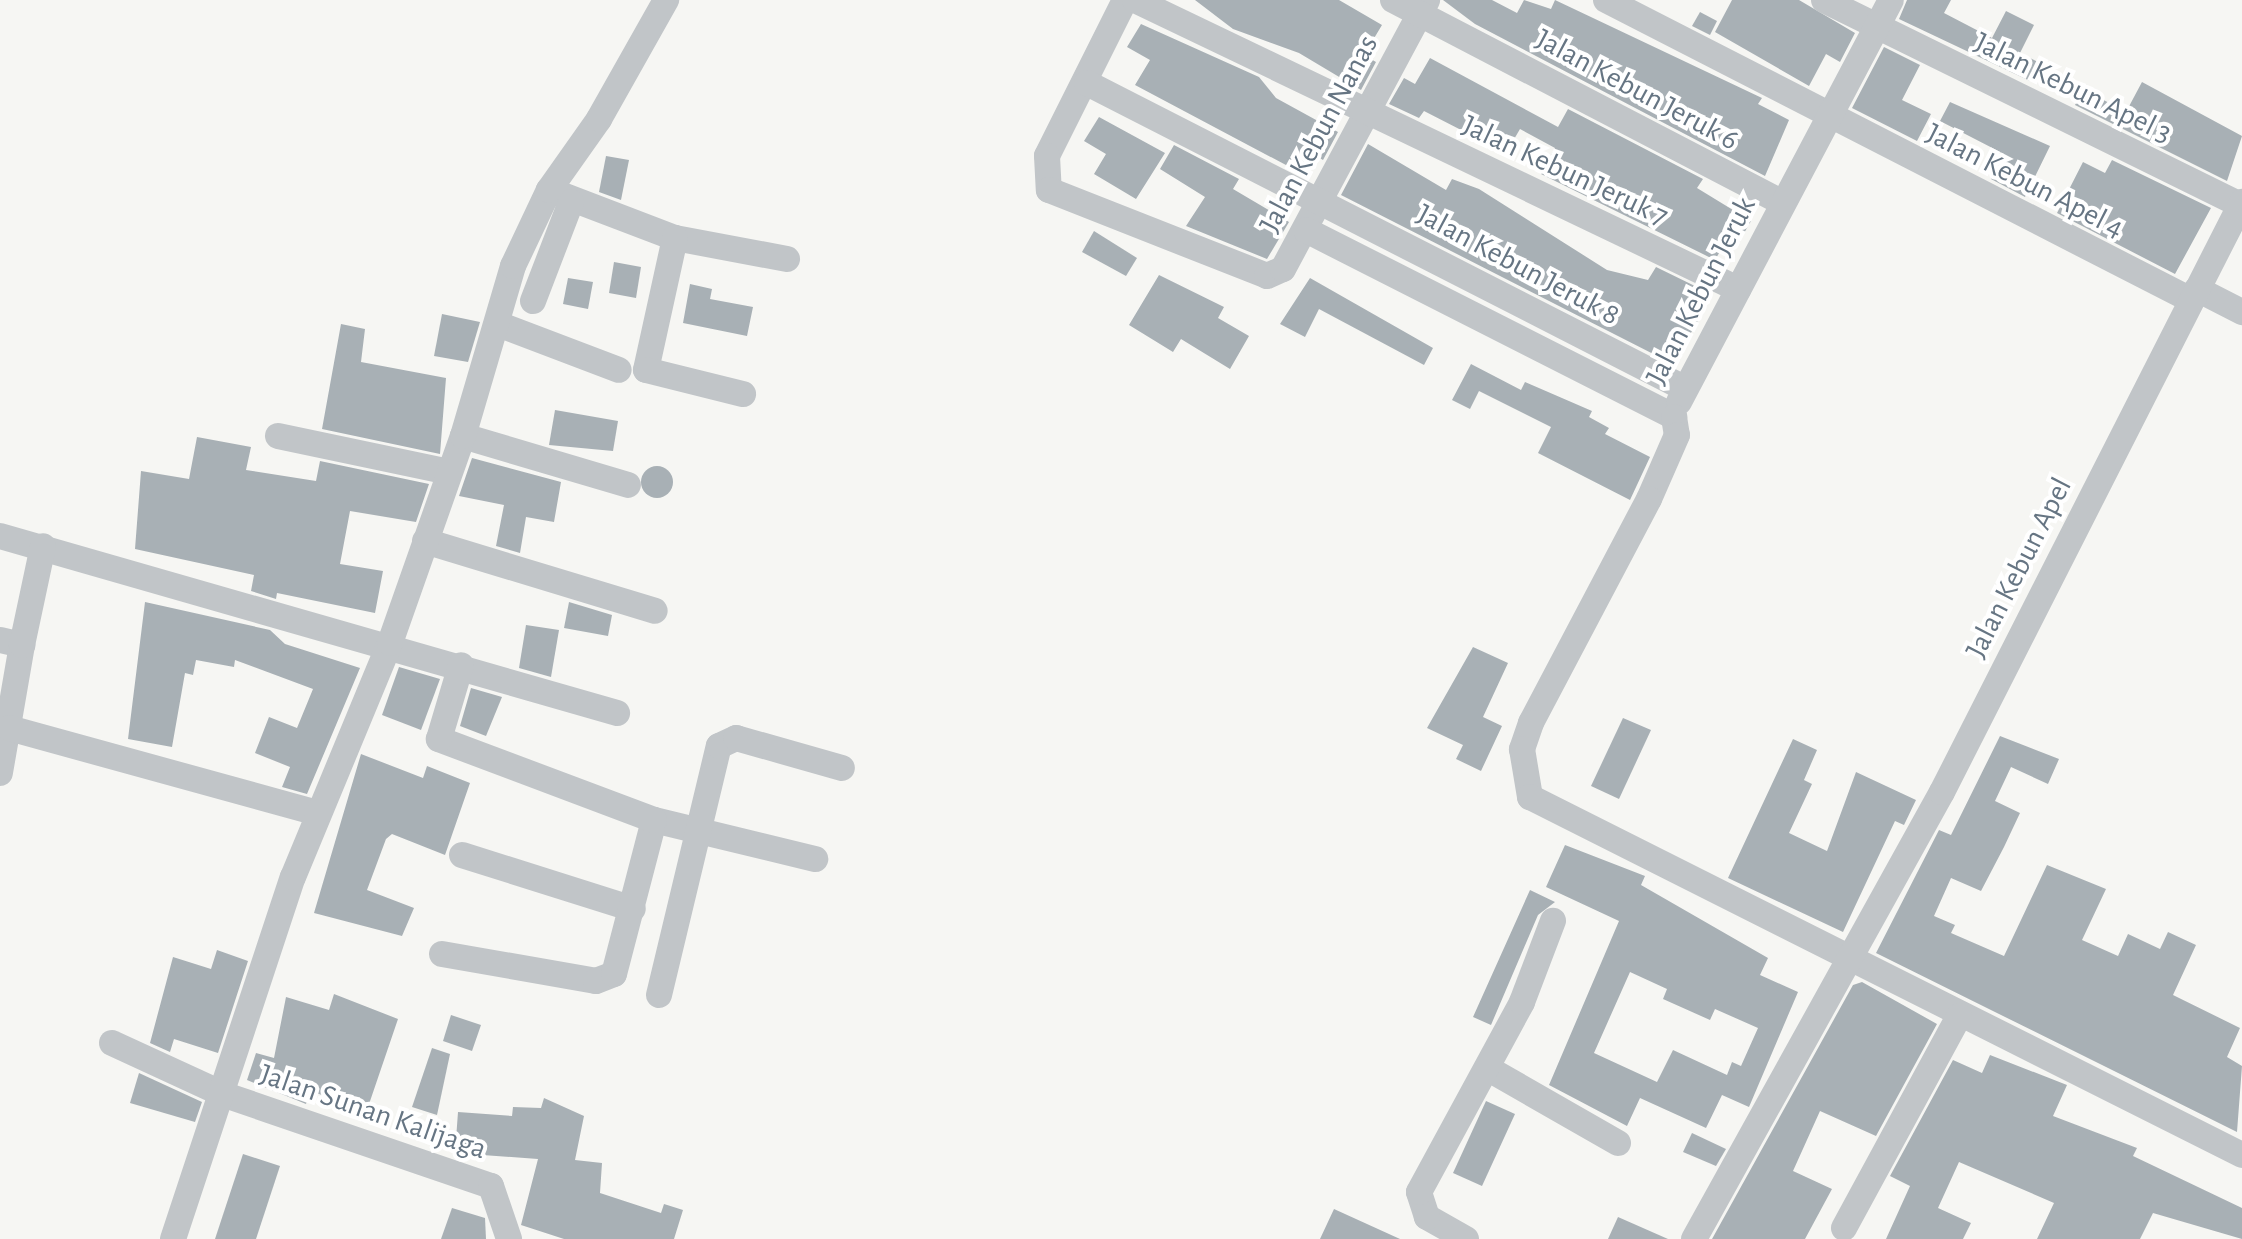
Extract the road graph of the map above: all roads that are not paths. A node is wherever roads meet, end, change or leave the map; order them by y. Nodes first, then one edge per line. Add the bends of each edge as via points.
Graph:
1 (666, 0) edge
2 (1125, 0) edge
3 (1135, 0) edge
4 (1393, 0) edge
5 (1606, 0) edge
6 (1824, 0) edge
7 (1891, 0) edge
8 (1424, 6) edge
9 (1878, 29) junction
10 (1087, 83) junction
11 (1364, 111) junction
12 (1830, 120) junction
13 (560, 196) junction
14 (1322, 197) junction
15 (1781, 202) junction
16 (2241, 203) edge
17 (1306, 230) junction
18 (675, 238) junction
19 (787, 259) dead end
20 (1738, 289) junction
21 (2194, 294) junction
22 (533, 301) dead end
23 (2242, 312) edge
24 (498, 324) junction
25 (619, 370) dead end
26 (1684, 388) junction
27 (743, 394) dead end
28 (1674, 417) junction
29 (278, 436) dead end
30 (463, 436) junction
31 (449, 472) junction
32 (628, 485) dead end
33 (0, 536) edge
34 (425, 541) junction
35 (43, 546) junction
36 (655, 611) dead end
37 (11, 642) edge
38 (390, 643) junction
39 (461, 665) junction
40 (617, 713) dead end
41 (9, 728) junction
42 (842, 768) dead end
43 (0, 773) edge
44 (317, 813) junction
45 (654, 820) junction
46 (694, 830) junction
47 (462, 855) dead end
48 (815, 859) dead end
49 (633, 909) junction
50 (1553, 921) dead end
51 (442, 954) dead end
52 (1850, 961) junction
53 (659, 995) dead end
54 (1959, 1016) junction
55 (112, 1043) dead end
56 (1487, 1068) junction
57 (225, 1095) junction
58 (1618, 1143) dead end
59 (2242, 1155) edge
60 (1844, 1228) dead end
61 (173, 1239) edge
62 (509, 1239) edge
63 (1466, 1239) edge
64 (1694, 1239) edge

1 - 13 street
2 - 10 street
3 - 11 street, Jalan Kebun Jeruk 7
4 - 8 street, Jalan Kebun Jeruk 6
5 - 12 street, Jalan Kebun Apel 4
6 - 9 street, Jalan Kebun Apel 3
7 - 9 street, Jalan Kebun Jeruk
8 - 11 street, Jalan Kebun Nanas
8 - 15 street, Jalan Kebun Jeruk 6
9 - 12 street, Jalan Kebun Jeruk
9 - 16 street, Jalan Kebun Apel 3
10 - 14 street, Jalan Kebun Jeruk 8
10 - 17 street, Jalan Kebun Nanas via 1044,174 1049,190 1253,274 1283,269
11 - 14 street, Jalan Kebun Nanas
11 - 20 street, Jalan Kebun Jeruk 7
12 - 15 street, Jalan Kebun Jeruk
12 - 21 street, Jalan Kebun Apel 4
13 - 18 street
13 - 22 street
13 - 24 street via 513,266
14 - 17 street, Jalan Kebun Nanas
14 - 26 street, Jalan Kebun Jeruk 8
15 - 20 street, Jalan Kebun Jeruk
16 - 21 street, Jalan Kebun Apel
17 - 28 street, Jalan Kebun Jeruk
18 - 19 street
18 - 27 street via 646,370
20 - 26 street, Jalan Kebun Jeruk
21 - 23 street, Jalan Kebun Apel 4
21 - 52 street, Jalan Kebun Apel
24 - 25 street
24 - 30 street
26 - 28 street, Jalan Kebun Jeruk
28 - 52 street via 1677,435 1649,499 1531,723 1522,749 1526,786 1530,797
29 - 31 street
30 - 31 street
30 - 32 street
31 - 34 street
33 - 35 street
34 - 36 street
34 - 38 street
35 - 37 street
35 - 38 street
37 - 41 street
38 - 39 street
38 - 44 street
39 - 40 street
39 - 45 street via 439,739
41 - 43 street
41 - 44 street
42 - 46 street via 725,741
44 - 57 street
45 - 46 street
45 - 49 street
46 - 48 street
46 - 53 street
47 - 49 street
49 - 51 street via 623,959 614,974 596,981
50 - 56 street
52 - 54 street
52 - 64 street, Jalan Kebun Apel
54 - 59 street
54 - 60 street
55 - 57 street
56 - 58 street
56 - 63 street via 1419,1192 1427,1217
57 - 61 street
57 - 62 street, Jalan Sunan Kalijaga via 491,1186

